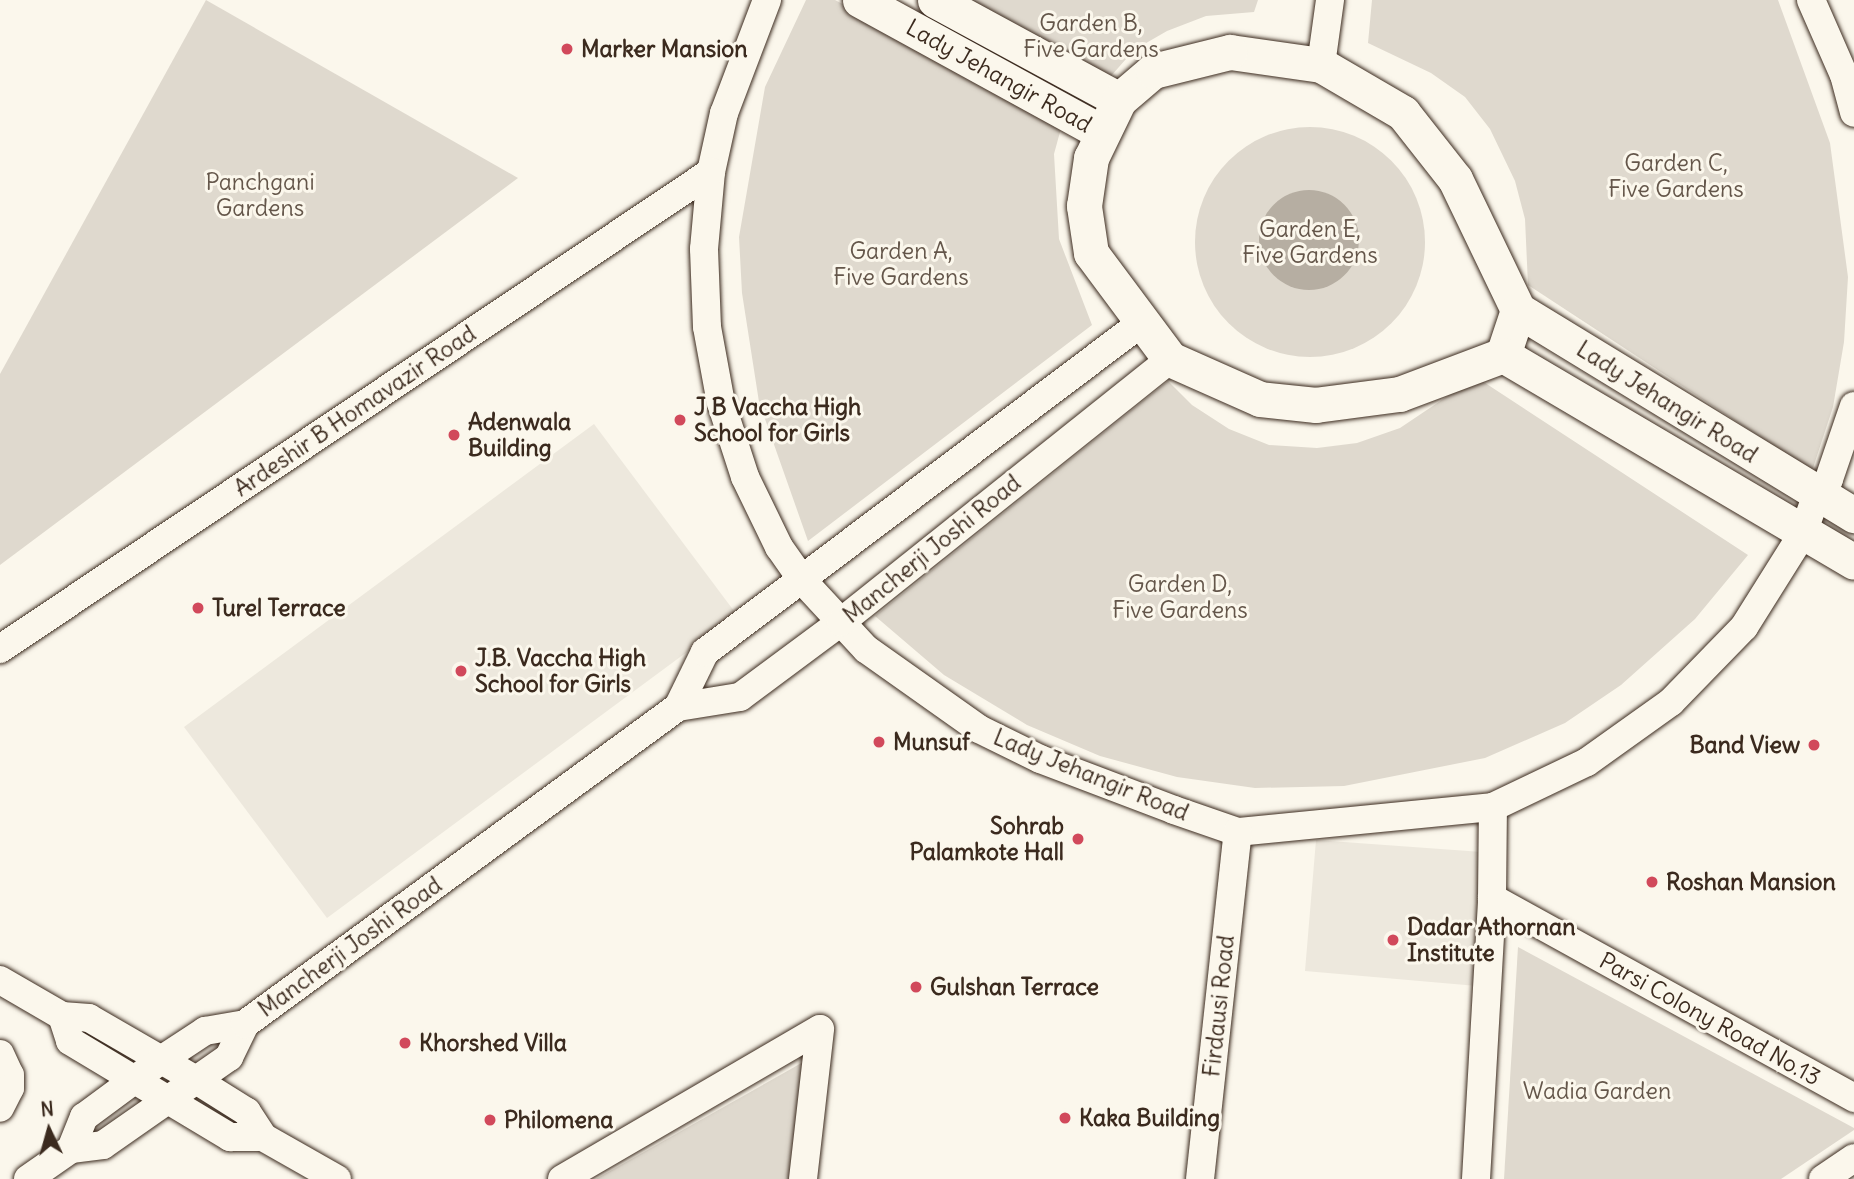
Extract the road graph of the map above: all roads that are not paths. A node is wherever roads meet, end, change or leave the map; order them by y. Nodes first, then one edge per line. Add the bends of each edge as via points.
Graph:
1 (767, 0) edge
2 (860, 0) edge
3 (935, 0) edge
4 (1330, 0) edge
5 (1811, 0) edge
6 (1321, 65) junction
7 (1119, 100) junction
8 (1854, 113) edge
9 (1101, 132) junction
10 (711, 172) junction
11 (1518, 310) junction
12 (1140, 324) junction
13 (1503, 355) junction
14 (1170, 359) junction
15 (1854, 407) edge
16 (1816, 494) junction
17 (1854, 515) edge
18 (1803, 533) junction
19 (1854, 562) edge
20 (803, 581) junction
21 (841, 622) junction
22 (0, 649) edge
23 (678, 707) junction
24 (1493, 807) junction
25 (1238, 832) junction
26 (1492, 898) junction
27 (0, 980) edge
28 (62, 1016) junction
29 (245, 1024) junction
30 (0, 1054) edge
31 (161, 1060) junction
32 (134, 1080) junction
33 (196, 1080) junction
34 (1854, 1098) edge
35 (168, 1100) junction
36 (0, 1108) edge
37 (262, 1137) junction
38 (71, 1149) junction
39 (1854, 1158) edge
40 (28, 1179) edge
41 (337, 1179) edge
42 (562, 1179) edge
43 (803, 1179) edge
44 (1200, 1179) edge
45 (1476, 1179) edge
46 (1823, 1179) edge

1 - 10 street, Lady Jehangir Road via 723,113
2 - 9 street, Lady Jehangir Road
3 - 7 street
4 - 6 street
5 - 8 street via 1844,75
6 - 7 street via 1230,52 1153,71
6 - 11 street via 1403,113 1455,179
7 - 9 street
9 - 12 street via 1091,158 1084,206 1091,253
10 - 20 street, Lady Jehangir Road via 707,327 721,403 746,477 779,547
10 - 22 street, Ardeshir B Homavazir Road
11 - 13 street
11 - 16 street, Lady Jehangir Road
12 - 14 street
12 - 20 street, Mancherji Joshi Road
13 - 14 street via 1399,394 1316,405 1260,399
13 - 18 street, Lady Jehangir Road
14 - 21 street, Mancherji Joshi Road
15 - 16 street, Lady Jehangir Road via 1829,479
16 - 17 street, Lady Jehangir Road
16 - 18 street, Lady Jehangir Road
18 - 19 street, Lady Jehangir Road
18 - 24 street, Lady Jehangir Road via 1744,627 1671,702 1587,762
20 - 21 street, Lady Jehangir Road
20 - 23 street, Mancherji Joshi Road via 705,652
21 - 23 street, Mancherji Joshi Road via 740,697
21 - 25 street, Lady Jehangir Road via 866,649 979,729 1040,759
23 - 29 street, Mancherji Joshi Road
24 - 25 street, Lady Jehangir Road
24 - 26 street
25 - 44 street, Firdausi Road
26 - 34 street, Parsi Colony Road No.13
26 - 45 street
27 - 28 street
28 - 31 street via 89,1018
28 - 32 street via 70,1041
29 - 31 street, Mancherji Joshi Road via 205,1031
29 - 33 street via 229,1057
30 - 36 street via 10,1075 10,1088
31 - 32 street, Mancherji Joshi Road
31 - 33 street
32 - 35 street
32 - 38 street, Mancherji Joshi Road via 84,1117
33 - 35 street
33 - 37 street via 247,1112
35 - 37 street via 230,1137
35 - 38 street via 103,1145
37 - 41 street
38 - 40 street
39 - 46 street
42 - 43 street via 820,1029

